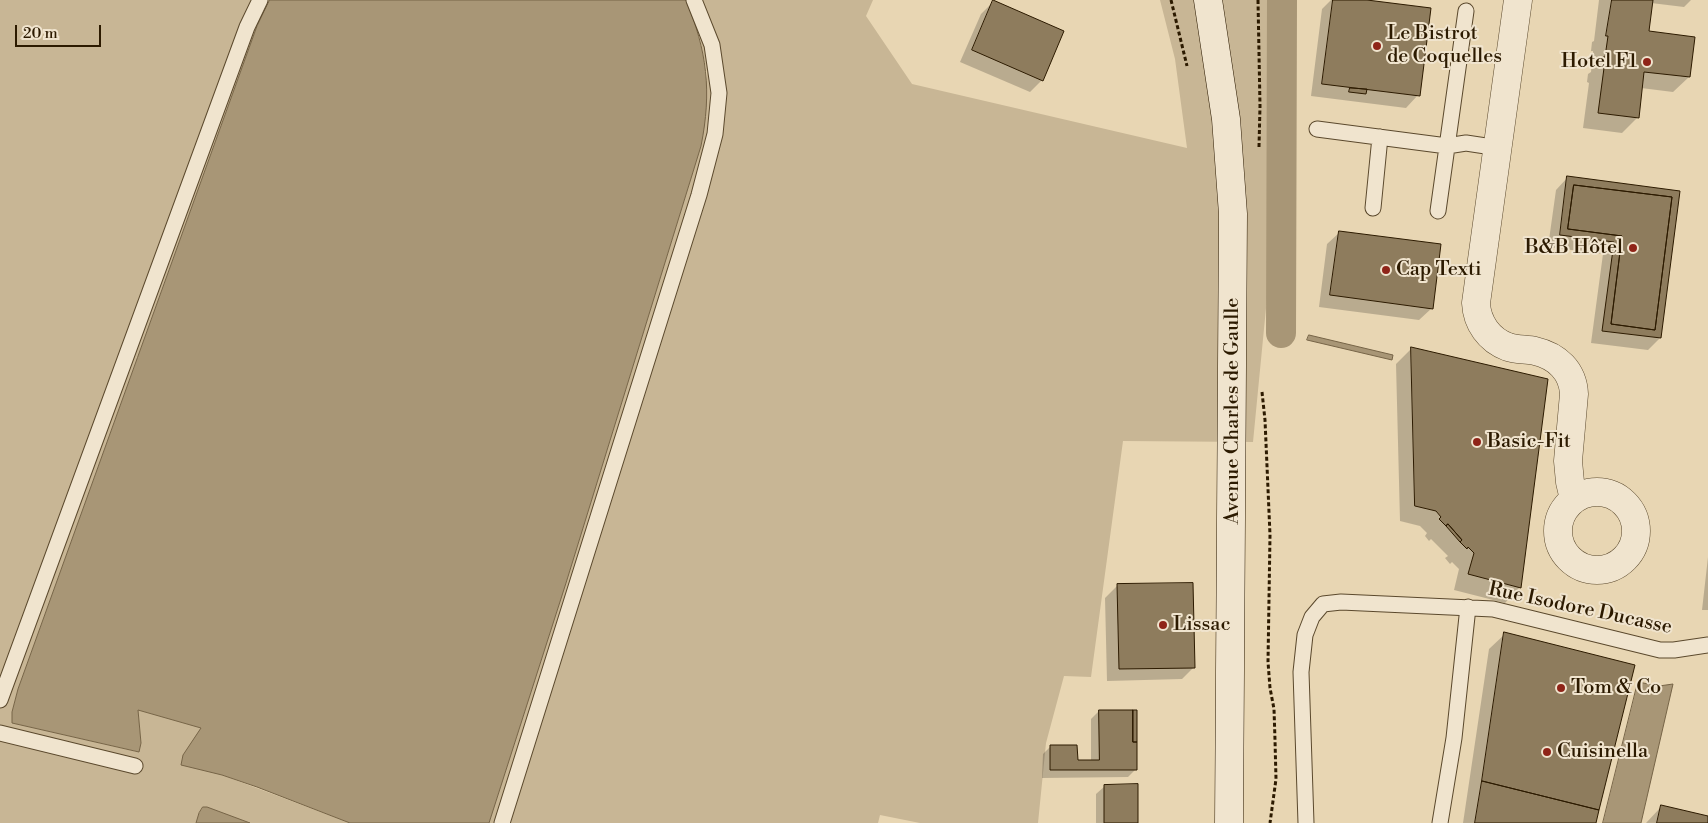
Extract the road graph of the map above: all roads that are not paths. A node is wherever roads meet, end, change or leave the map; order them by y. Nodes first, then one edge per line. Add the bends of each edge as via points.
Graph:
1 (260, 0) edge
2 (694, 0) edge
3 (1208, 0) edge
4 (1518, 0) edge
5 (1466, 11) dead end
6 (1318, 129) dead end
7 (1380, 137) junction
8 (1447, 146) junction
9 (1499, 148) junction
10 (1373, 208) dead end
11 (1438, 211) dead end
12 (1574, 499) dead end
13 (1468, 607) junction
14 (1708, 645) edge
15 (0, 700) edge
16 (0, 733) edge
17 (136, 766) dead end
18 (502, 823) edge
19 (1229, 823) edge
20 (1306, 823) edge
21 (1440, 823) edge

1 - 15 lane via 247,27
2 - 18 lane via 712,45 719,93 715,134 699,195
3 - 19 main road, Avenue Charles de Gaulle via 1225,111 1234,214
4 - 9 main road
5 - 8 lane
6 - 7 lane
7 - 8 lane
7 - 10 lane
8 - 9 lane via 1466,143
8 - 11 lane
9 - 12 main road via 1477,314 1486,331 1500,343 1547,355 1570,374 1574,394 1568,472
13 - 14 lane, Rue Isodore Ducasse via 1512,613 1660,650
13 - 20 lane, Rue Isodore Ducasse via 1341,602 1323,604 1312,617 1304,635 1301,672
13 - 21 lane via 1454,738
16 - 17 lane

